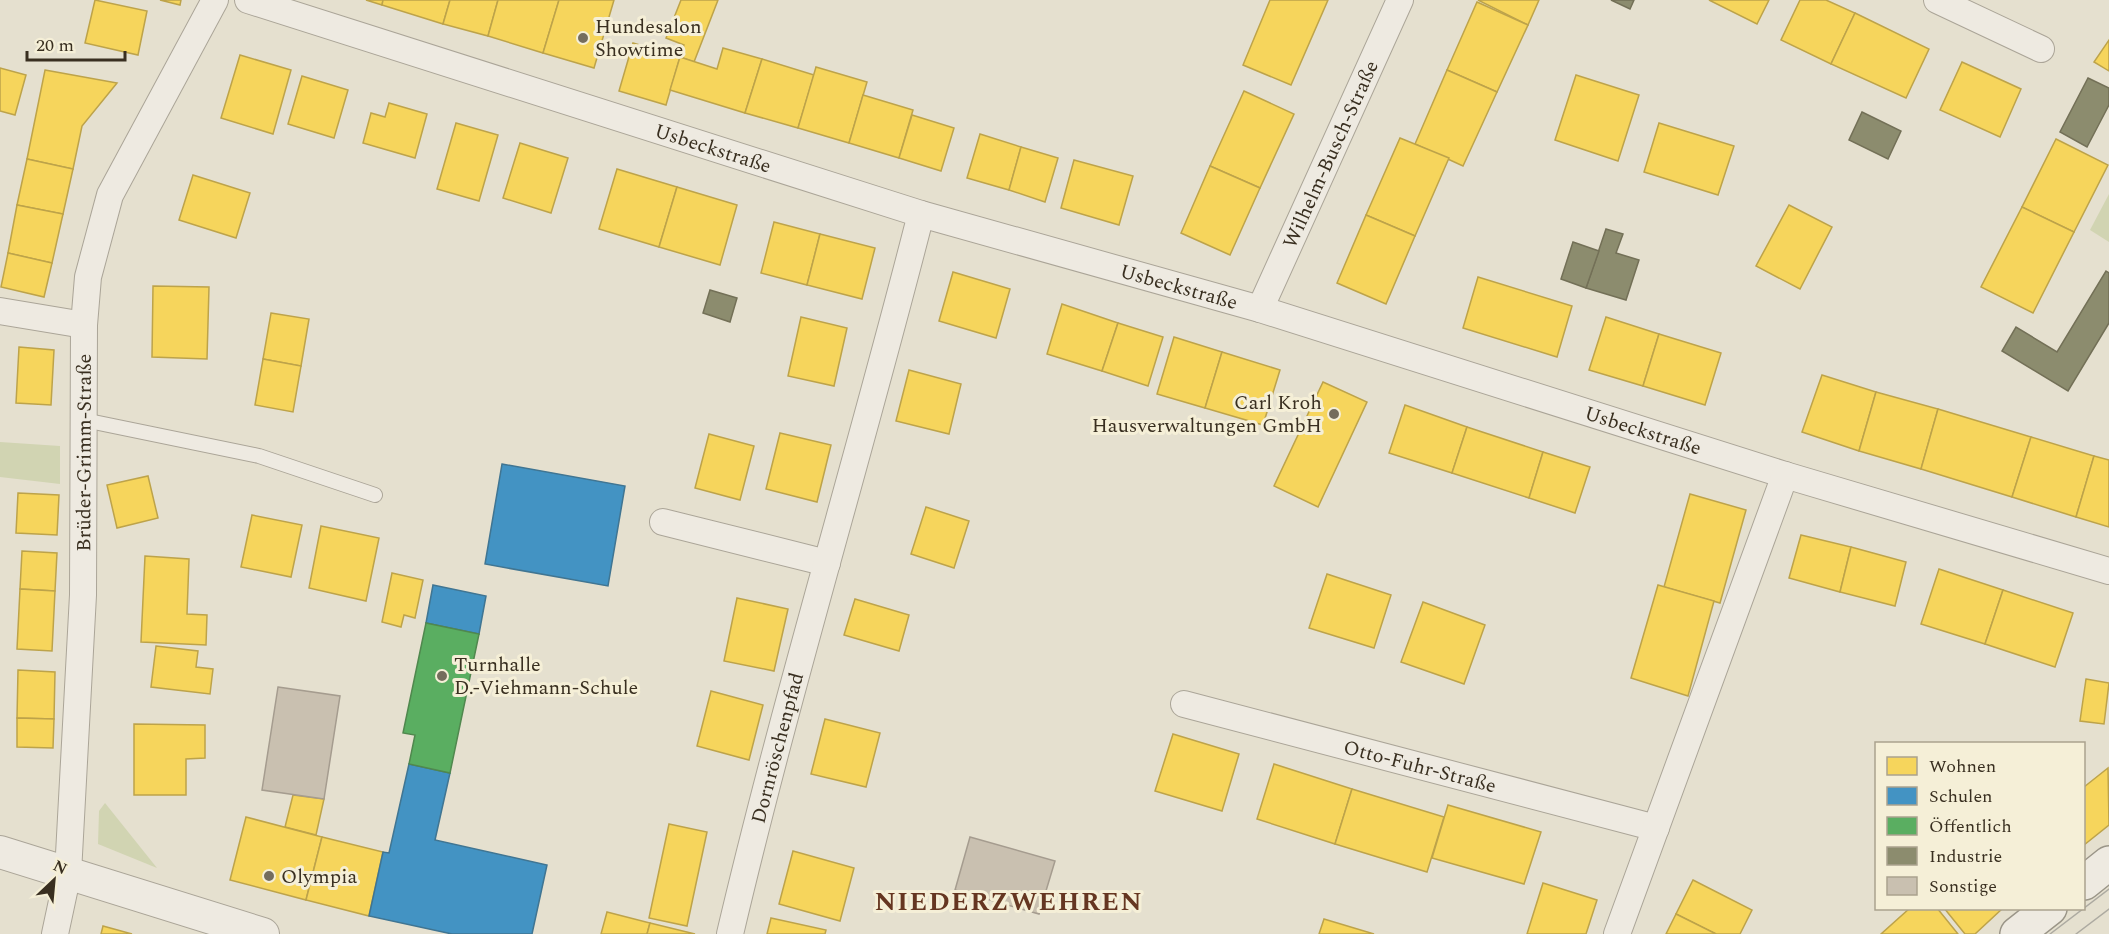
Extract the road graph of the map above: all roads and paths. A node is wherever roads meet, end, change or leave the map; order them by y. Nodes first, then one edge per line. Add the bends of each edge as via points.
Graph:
1 (215, 0) edge
2 (248, 0) edge
3 (1400, 0) edge
4 (1937, 0) edge
5 (2041, 49) dead end
6 (921, 214) junction
7 (1260, 309) junction
8 (0, 310) edge
9 (84, 325) junction
10 (84, 420) junction
11 (1785, 475) junction
12 (375, 495) dead end
13 (663, 522) dead end
14 (827, 563) junction
15 (2109, 571) edge
16 (1184, 704) dead end
17 (1656, 828) junction
18 (0, 852) edge
19 (2109, 863) edge
20 (68, 873) junction
21 (2085, 882) edge
22 (2049, 910) edge
23 (55, 934) edge
24 (263, 934) edge
25 (730, 934) edge
26 (1617, 934) edge
27 (2017, 934) edge

1 - 9 street, Brüder-Grimm-Straße via 110,195 88,277
2 - 6 street, Usbeckstraße
3 - 7 street, Wilhelm-Busch-Straße
4 - 5 street
6 - 7 street, Usbeckstraße
6 - 14 street, Dornröschenpfad
7 - 11 street, Usbeckstraße
8 - 9 street
9 - 10 street, Brüder-Grimm-Straße
10 - 12 lane via 259,456
10 - 20 street, Brüder-Grimm-Straße via 83,595
11 - 15 street, Usbeckstraße
11 - 17 street
13 - 14 street
14 - 25 street, Dornröschenpfad via 765,783
16 - 17 street, Otto-Fuhr-Straße
17 - 26 street
18 - 20 street
19 - 21 main road
20 - 23 street, Brüder-Grimm-Straße
20 - 24 street
22 - 27 main road

